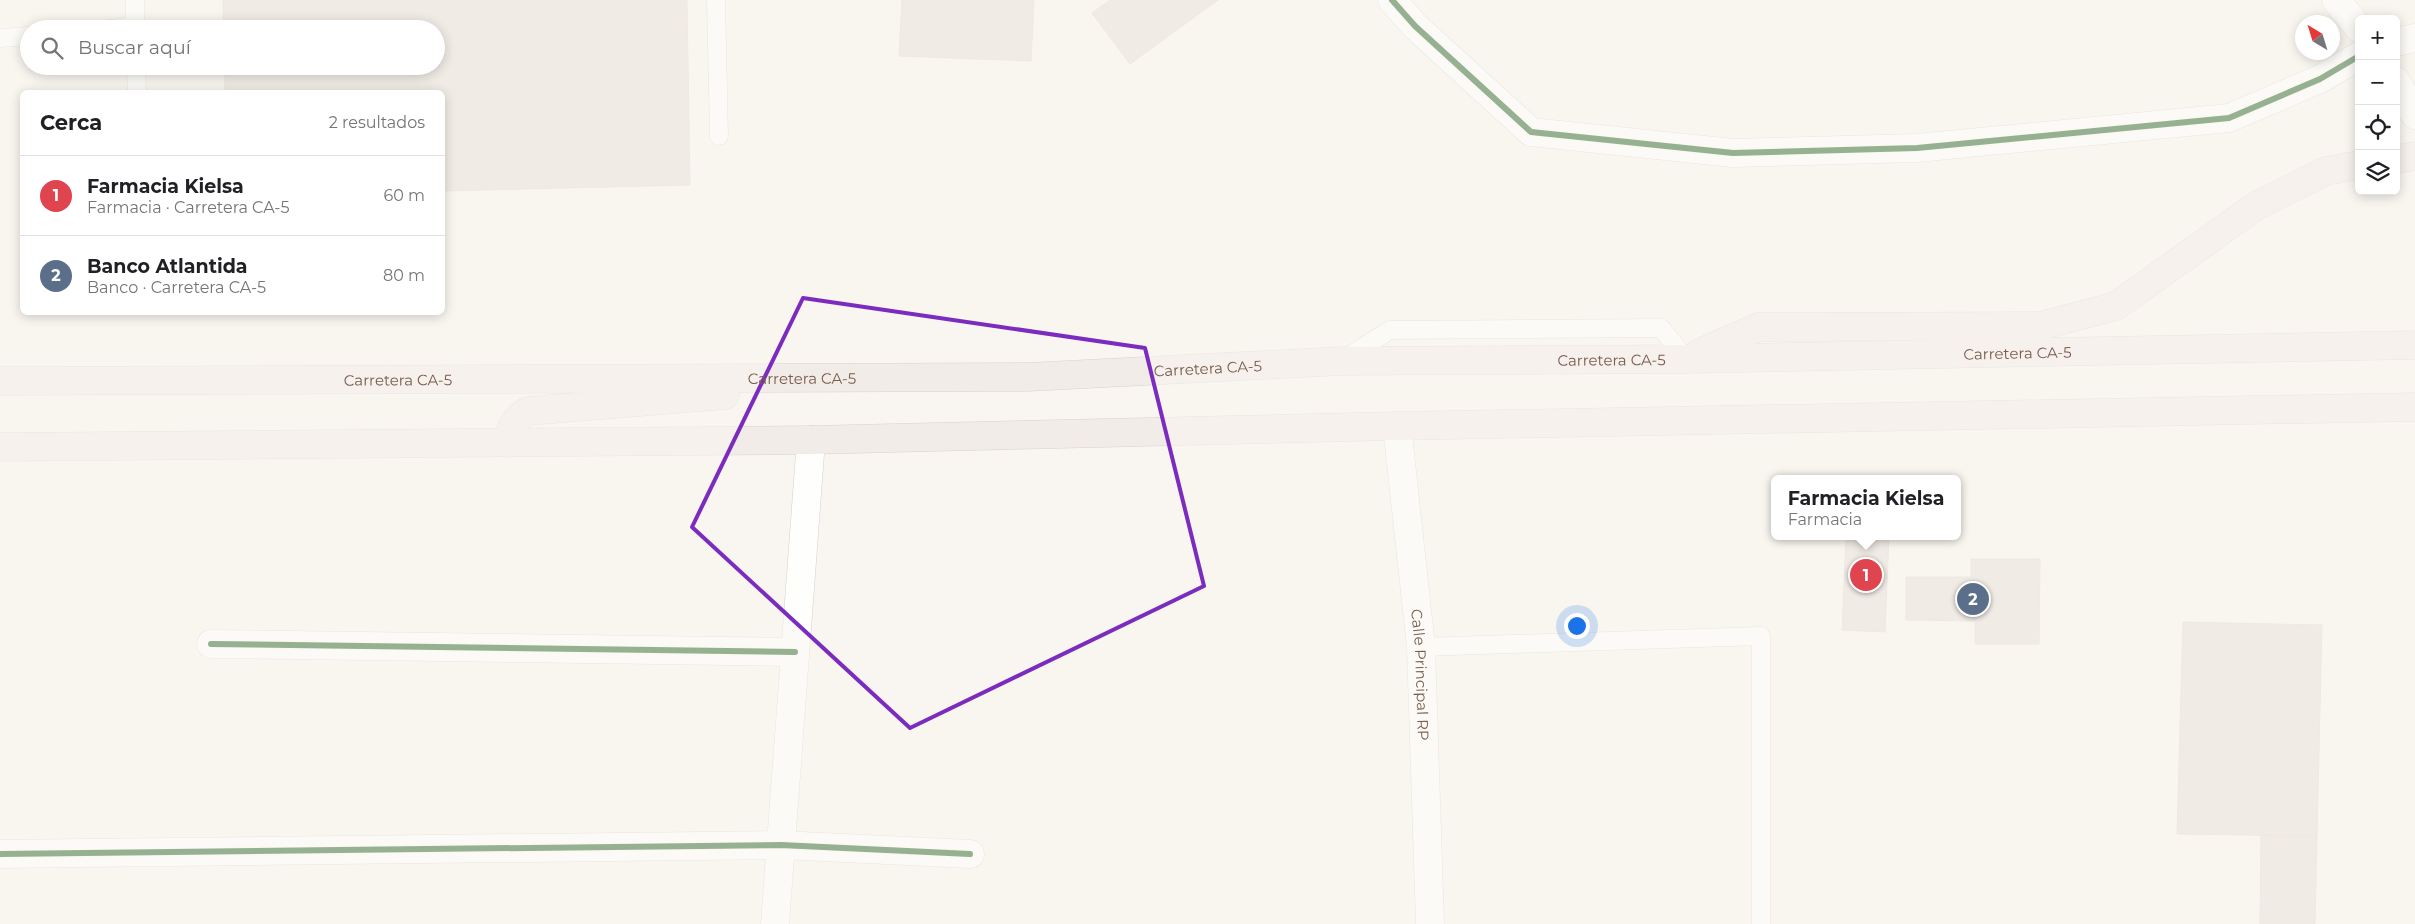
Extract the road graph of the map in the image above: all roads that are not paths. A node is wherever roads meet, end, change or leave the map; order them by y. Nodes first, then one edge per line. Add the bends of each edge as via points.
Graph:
1 (135, 0) edge
2 (716, 0) edge
3 (1392, 0) edge
4 (2336, 0) edge
5 (135, 20) edge
6 (2355, 23) edge
7 (20, 37) edge
8 (0, 38) edge
9 (2415, 38) edge
10 (2400, 41) edge
11 (2355, 58) edge
12 (136, 75) edge
13 (2400, 87) edge
14 (137, 90) edge
15 (2415, 115) edge
16 (720, 136) dead end
17 (2415, 156) edge
18 (2400, 158) edge
19 (2355, 166) edge
20 (2415, 344) edge
21 (1686, 359) junction
22 (931, 378) junction
23 (0, 381) edge
24 (2415, 407) edge
25 (1397, 426) junction
26 (811, 440) junction
27 (508, 443) junction
28 (0, 447) edge
29 (210, 644) dead end
30 (1421, 647) junction
31 (795, 652) junction
32 (781, 846) junction
33 (0, 854) edge
34 (970, 854) dead end
35 (775, 924) edge
36 (1430, 924) edge
37 (1761, 924) edge

1 - 5 lane
2 - 16 lane
3 - 11 street via 1415,26 1531,132 1733,153 1917,148 2229,118 2320,78
4 - 6 street
7 - 8 lane
9 - 10 street
12 - 14 lane
13 - 15 street
17 - 18 highway
19 - 21 highway via 2326,171 2256,206 2116,306 2040,326 1758,327
20 - 21 highway, Carretera CA-5
21 - 22 highway, Carretera CA-5 via 1342,361 1028,377
22 - 23 highway, Carretera CA-5
22 - 27 highway via 528,412 511,424
24 - 25 highway
25 - 26 highway
25 - 30 street, Calle Principal RP
26 - 27 highway
26 - 31 street
27 - 28 highway
29 - 31 street
30 - 36 street, Calle Principal RP
30 - 37 lane via 1761,636
31 - 32 street
32 - 33 street
32 - 34 street
32 - 35 street

